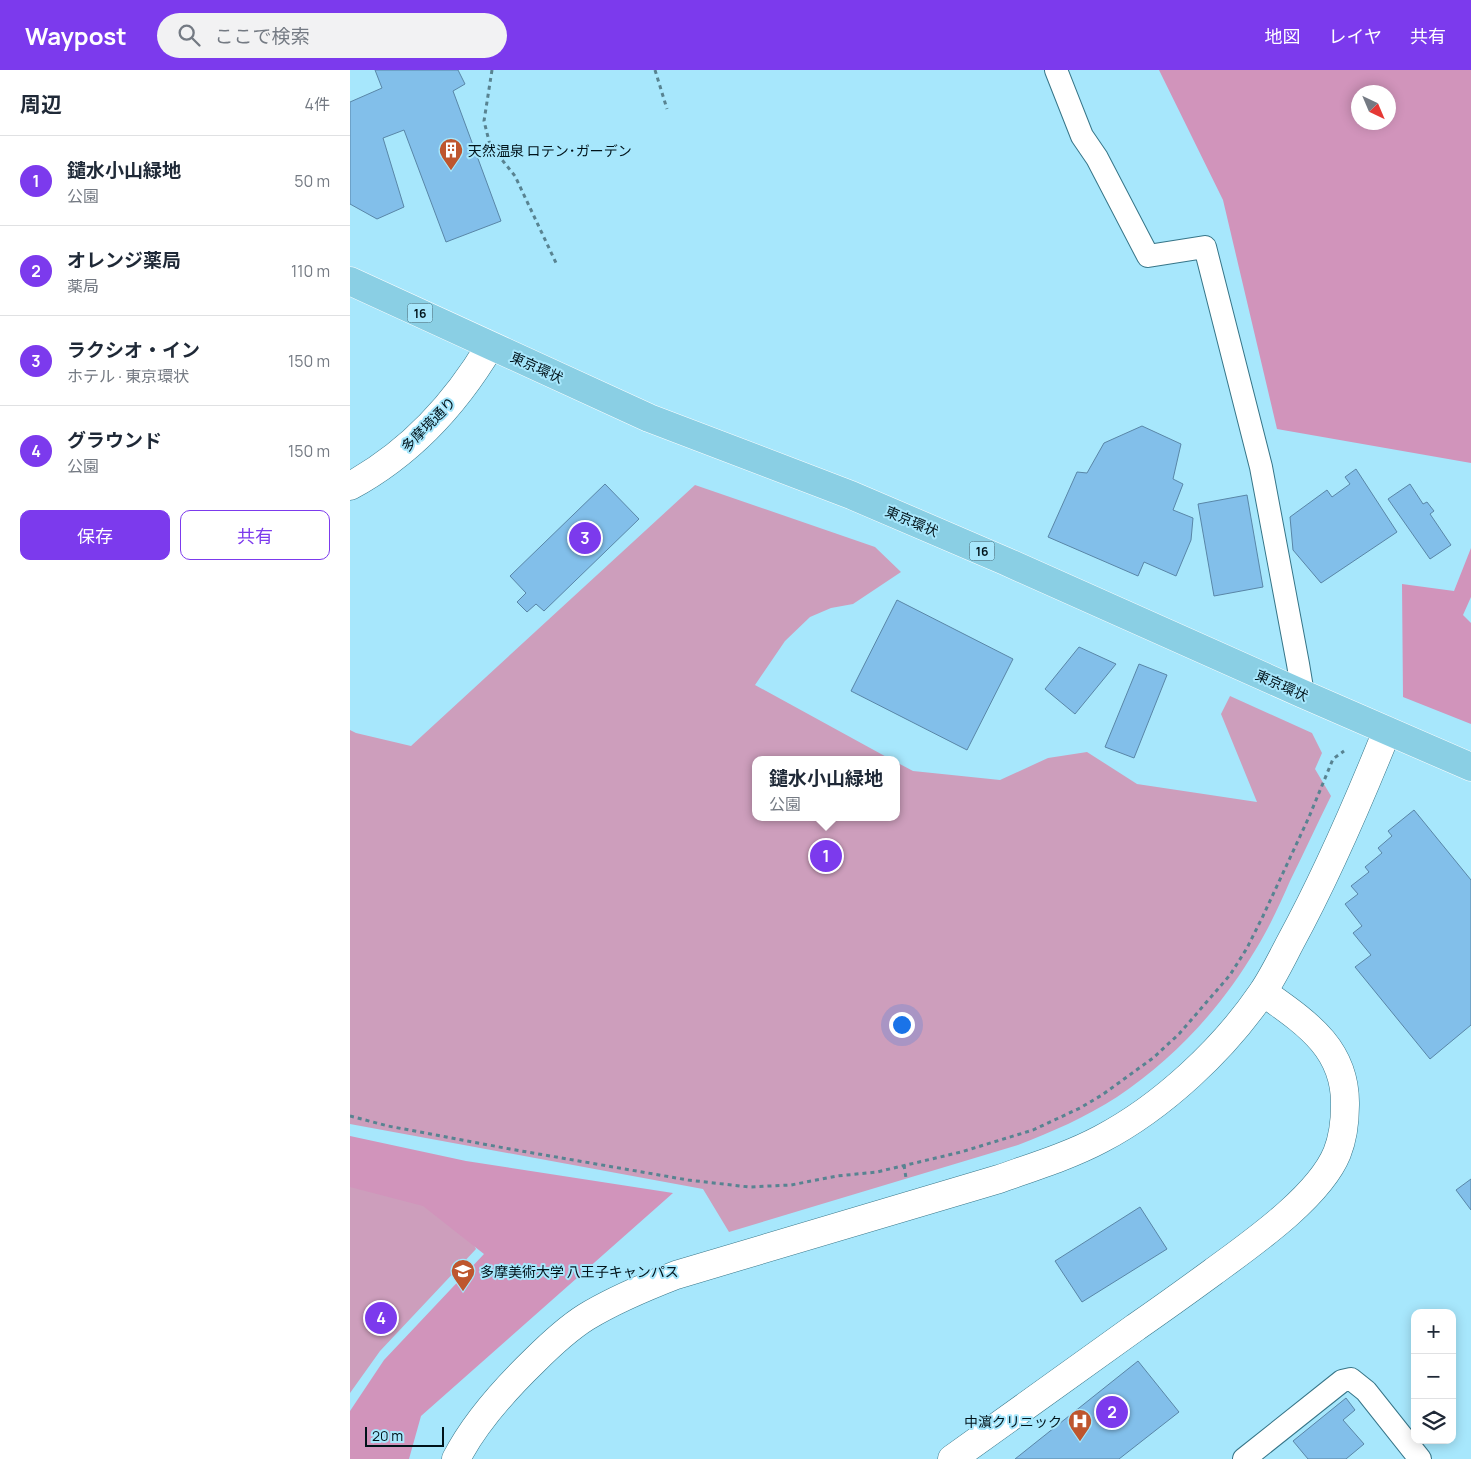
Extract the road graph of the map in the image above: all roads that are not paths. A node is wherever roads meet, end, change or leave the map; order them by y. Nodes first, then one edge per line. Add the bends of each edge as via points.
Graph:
1 (1056, 70) edge
2 (350, 281) edge
3 (490, 346) junction
4 (350, 486) edge
5 (1302, 694) junction
6 (1387, 731) junction
7 (1471, 767) edge
8 (1263, 992) junction
9 (456, 1459) edge
10 (952, 1459) edge
11 (1244, 1459) edge
12 (1420, 1459) edge

1 - 5 street via 1082,136 1097,158 1148,256 1205,246 1261,468
2 - 3 highway, 東京環状 / 16
3 - 4 street, 多摩境通り via 437,418 383,465
3 - 5 highway, 東京環状 / 16 via 649,418 851,495
5 - 6 highway, 東京環状 / 16
6 - 7 highway, 東京環状 / 16
6 - 8 street via 1310,907
8 - 9 street via 1234,1030 1199,1067 1152,1106 1101,1139 999,1179 676,1275 586,1317 549,1346 506,1388
8 - 10 street via 1318,1036 1340,1070 1346,1097 1342,1136 1336,1155 1324,1175 1308,1195 1260,1237
11 - 12 street via 1342,1381 1351,1379 1366,1391

